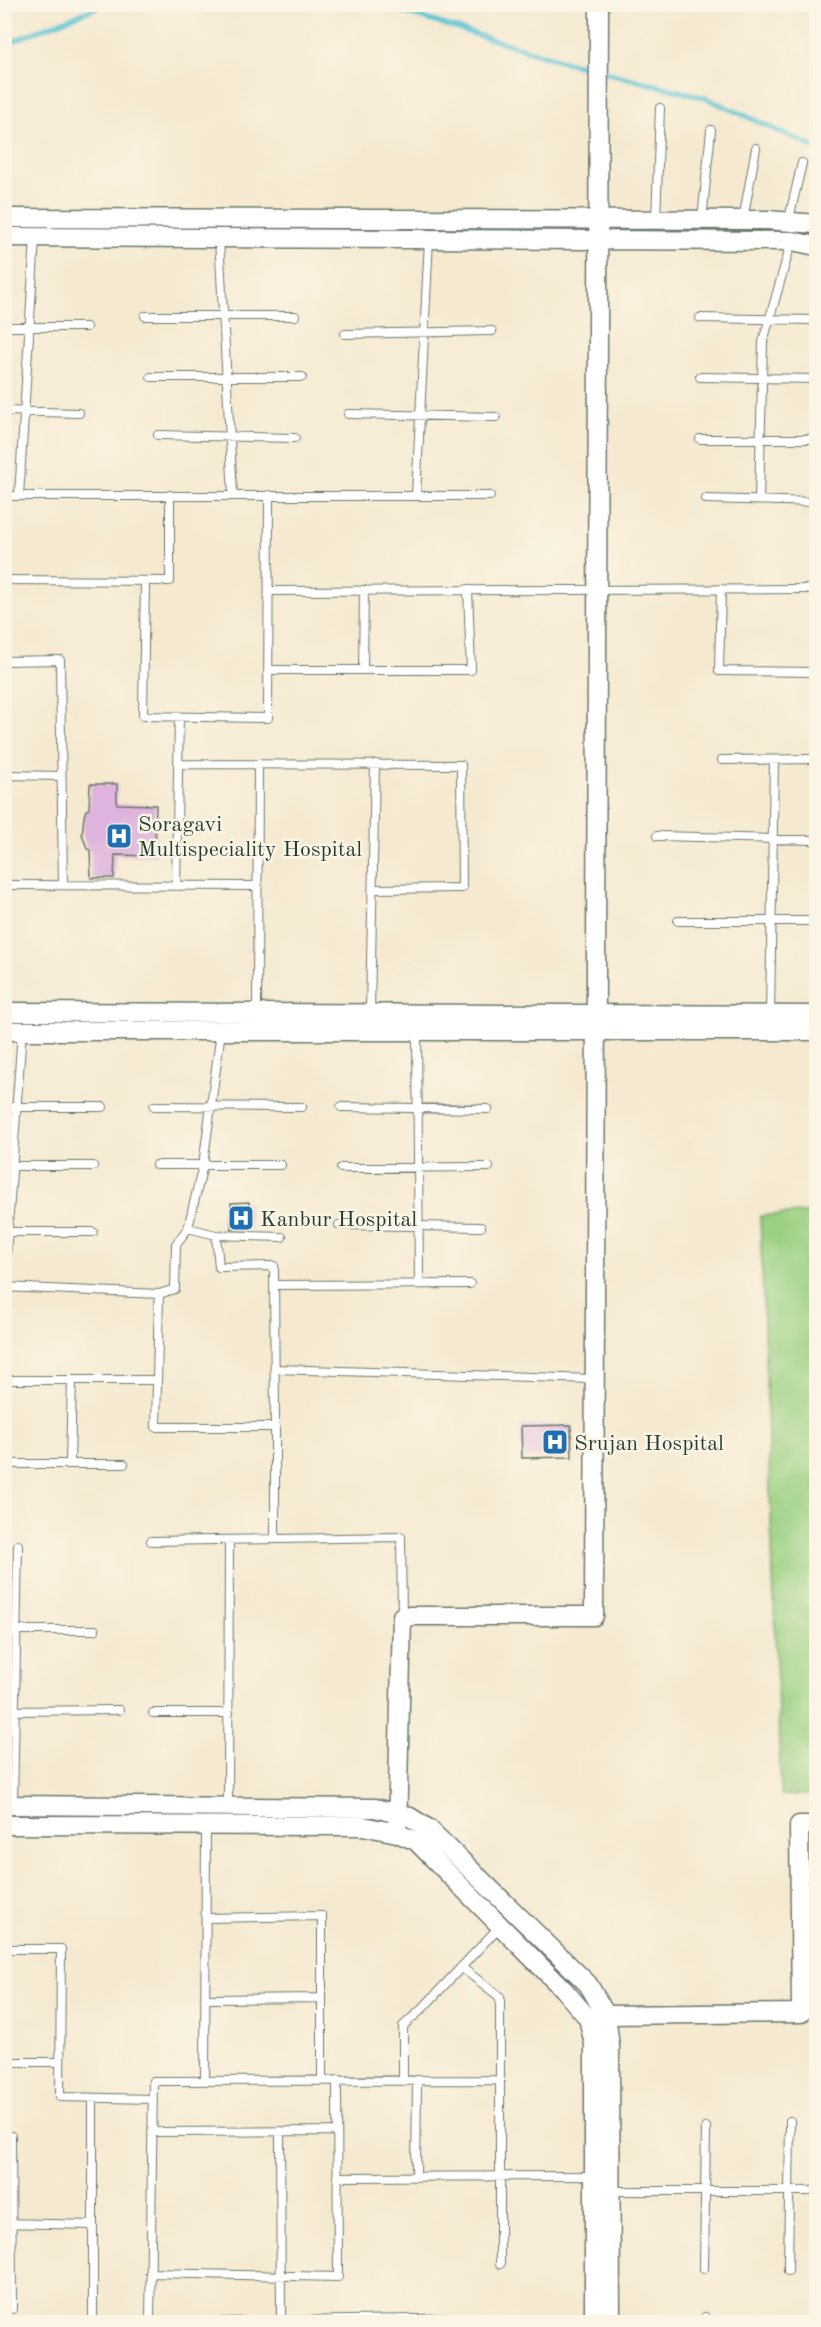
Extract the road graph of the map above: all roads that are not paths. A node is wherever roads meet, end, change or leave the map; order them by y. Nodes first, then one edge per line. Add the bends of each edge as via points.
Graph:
1 (599, 4) edge
2 (660, 108) dead end
3 (711, 130) dead end
4 (756, 148) dead end
5 (802, 163) dead end
6 (4, 218) edge
7 (598, 220) junction
8 (656, 220) junction
9 (702, 220) junction
10 (743, 220) junction
11 (788, 222) junction
12 (816, 224) edge
13 (4, 237) edge
14 (35, 238) junction
15 (219, 238) junction
16 (429, 239) junction
17 (598, 240) junction
18 (792, 241) junction
19 (816, 246) edge
20 (145, 316) dead end
21 (223, 316) junction
22 (295, 316) dead end
23 (700, 318) dead end
24 (770, 319) junction
25 (816, 320) edge
26 (4, 327) edge
27 (29, 327) junction
28 (86, 327) dead end
29 (492, 331) dead end
30 (424, 332) junction
31 (345, 334) dead end
32 (151, 376) dead end
33 (226, 376) junction
34 (302, 377) dead end
35 (700, 377) dead end
36 (762, 378) junction
37 (816, 379) edge
38 (4, 411) edge
39 (25, 411) junction
40 (79, 413) dead end
41 (348, 414) dead end
42 (420, 416) junction
43 (496, 417) dead end
44 (158, 435) dead end
45 (230, 437) junction
46 (296, 438) dead end
47 (761, 438) junction
48 (700, 439) dead end
49 (816, 439) edge
50 (170, 495) junction
51 (233, 495) junction
52 (269, 495) junction
53 (4, 496) edge
54 (20, 496) junction
55 (416, 496) junction
56 (490, 496) dead end
57 (705, 499) dead end
58 (759, 500) junction
59 (816, 502) edge
60 (4, 580) edge
61 (145, 581) junction
62 (597, 588) junction
63 (468, 589) junction
64 (721, 589) junction
65 (816, 589) edge
66 (364, 590) junction
67 (268, 591) junction
68 (4, 661) edge
69 (268, 670) junction
70 (363, 670) junction
71 (816, 672) edge
72 (179, 717) junction
73 (816, 759) edge
74 (722, 760) dead end
75 (774, 760) junction
76 (178, 764) junction
77 (258, 764) junction
78 (375, 764) junction
79 (4, 775) edge
80 (62, 776) junction
81 (657, 836) dead end
82 (772, 839) junction
83 (816, 840) edge
84 (4, 885) edge
85 (63, 885) junction
86 (176, 886) junction
87 (257, 886) junction
88 (373, 889) junction
89 (678, 921) dead end
90 (772, 921) junction
91 (816, 921) edge
92 (4, 1012) edge
93 (221, 1013) junction
94 (257, 1014) junction
95 (370, 1015) junction
96 (770, 1015) junction
97 (816, 1015) edge
98 (596, 1023) junction
99 (13, 1031) edge
100 (816, 1031) edge
101 (221, 1032) junction
102 (417, 1033) junction
103 (154, 1106) dead end
104 (211, 1106) junction
105 (4, 1107) edge
106 (17, 1107) junction
107 (102, 1107) dead end
108 (302, 1107) dead end
109 (340, 1107) dead end
110 (418, 1108) junction
111 (488, 1109) dead end
112 (156, 1165) dead end
113 (203, 1165) junction
114 (281, 1165) dead end
115 (9, 1166) edge
116 (93, 1166) dead end
117 (489, 1167) dead end
118 (341, 1168) dead end
119 (418, 1168) junction
120 (339, 1225) dead end
121 (418, 1226) junction
122 (481, 1227) dead end
123 (188, 1228) junction
124 (6, 1232) edge
125 (93, 1232) dead end
126 (216, 1235) junction
127 (282, 1237) dead end
128 (418, 1283) junction
129 (470, 1284) dead end
130 (4, 1285) edge
131 (274, 1285) junction
132 (159, 1294) junction
133 (275, 1369) junction
134 (4, 1380) edge
135 (72, 1380) junction
136 (156, 1380) junction
137 (595, 1380) junction
138 (275, 1427) junction
139 (4, 1464) edge
140 (70, 1464) junction
141 (124, 1464) dead end
142 (275, 1539) junction
143 (229, 1540) junction
144 (151, 1541) dead end
145 (18, 1545) dead end
146 (402, 1616) junction
147 (4, 1630) edge
148 (16, 1630) junction
149 (95, 1630) dead end
150 (119, 1710) dead end
151 (4, 1711) edge
152 (15, 1711) junction
153 (153, 1713) dead end
154 (229, 1713) junction
155 (9, 1805) edge
156 (228, 1807) junction
157 (398, 1814) junction
158 (4, 1825) edge
159 (816, 1825) edge
160 (206, 1826) junction
161 (397, 1833) junction
162 (206, 1918) junction
163 (500, 1926) junction
164 (4, 1949) edge
165 (461, 1967) junction
166 (322, 1998) junction
167 (205, 1999) junction
168 (809, 2013) edge
169 (606, 2015) junction
170 (588, 2018) junction
171 (4, 2062) edge
172 (60, 2062) junction
173 (322, 2080) junction
174 (337, 2080) junction
175 (403, 2080) junction
176 (417, 2080) junction
177 (500, 2080) junction
178 (205, 2081) junction
179 (93, 2098) junction
180 (153, 2098) junction
181 (790, 2121) dead end
182 (706, 2127) dead end
183 (280, 2131) junction
184 (336, 2131) junction
185 (152, 2132) junction
186 (11, 2136) dead end
187 (501, 2176) junction
188 (594, 2176) junction
189 (337, 2177) junction
190 (416, 2177) junction
191 (610, 2191) junction
192 (705, 2191) junction
193 (789, 2191) junction
194 (816, 2191) edge
195 (8, 2223) edge
196 (93, 2225) junction
197 (501, 2264) dead end
198 (704, 2269) dead end
199 (788, 2271) dead end
200 (150, 2273) junction
201 (281, 2276) junction
202 (12, 2309) dead end
203 (485, 2318) dead end
204 (281, 2320) junction
205 (432, 2321) edge
206 (93, 2322) edge
207 (150, 2322) edge
208 (222, 2322) edge
209 (594, 2322) edge
210 (611, 2322) edge

1 - 7 street
2 - 8 lane
3 - 9 lane
4 - 10 lane
5 - 11 lane
6 - 7 street
7 - 8 street
7 - 17 street
8 - 9 street
9 - 10 street
10 - 11 street
11 - 12 street
11 - 18 lane
13 - 14 street
14 - 15 street
14 - 27 lane
15 - 16 street
15 - 21 lane
16 - 17 street
16 - 30 lane
17 - 18 street
17 - 62 street
18 - 19 street
18 - 24 lane
20 - 21 lane
21 - 22 lane
21 - 33 lane
23 - 24 lane
24 - 25 lane
24 - 36 lane via 763,342
26 - 27 lane
27 - 28 lane
27 - 39 lane
29 - 30 lane
30 - 31 lane
30 - 42 lane
32 - 33 lane
33 - 34 lane
33 - 45 lane
35 - 36 lane
36 - 37 lane
36 - 47 lane
38 - 39 lane
39 - 40 lane
39 - 54 lane
41 - 42 lane
42 - 43 lane
42 - 55 lane
44 - 45 lane
45 - 46 lane
45 - 51 lane
47 - 48 lane
47 - 49 lane
47 - 58 lane
50 - 51 lane
50 - 54 lane
50 - 61 lane via 170,581
51 - 52 lane
52 - 55 lane
52 - 67 lane
53 - 54 lane
55 - 56 lane
57 - 58 lane
58 - 59 lane
60 - 61 lane
61 - 72 lane via 143,716
62 - 63 lane
62 - 64 lane
62 - 98 street
63 - 66 lane
63 - 70 lane via 471,670
64 - 65 lane
64 - 71 lane via 719,670
66 - 67 lane
66 - 70 lane
67 - 69 lane
68 - 80 lane via 60,660
69 - 70 lane
69 - 72 lane via 268,718
72 - 76 lane
73 - 75 lane
74 - 75 lane
75 - 82 lane
76 - 77 lane
76 - 86 lane
77 - 78 lane
77 - 87 lane
78 - 88 lane
78 - 88 lane via 461,765 462,888
79 - 80 lane
80 - 85 lane
81 - 82 lane
82 - 83 lane
82 - 90 lane
84 - 85 lane
85 - 86 lane
86 - 87 lane
87 - 94 lane
88 - 95 lane
89 - 90 lane
90 - 91 lane
90 - 96 lane
92 - 93 street
93 - 94 street
93 - 101 lane
94 - 95 street
95 - 98 street
96 - 97 street
96 - 98 street
98 - 100 street
98 - 102 street
98 - 137 street
99 - 101 street
99 - 106 lane
101 - 102 street
101 - 104 lane
102 - 110 lane
103 - 104 lane
104 - 108 lane
104 - 113 lane
105 - 106 lane
106 - 107 lane
106 - 115 lane
109 - 110 lane
110 - 111 lane
110 - 119 lane
112 - 113 lane
113 - 114 lane
113 - 123 lane
115 - 116 lane
115 - 124 lane
117 - 119 lane
118 - 119 lane
119 - 121 lane
120 - 121 lane
121 - 122 lane
121 - 128 lane
123 - 126 lane
123 - 132 lane via 176,1244 175,1289
124 - 125 lane
124 - 130 lane
126 - 127 lane
126 - 131 lane via 219,1267 274,1266
128 - 129 lane
128 - 131 lane
130 - 132 lane
131 - 133 lane
132 - 136 lane
133 - 137 lane
133 - 138 lane
134 - 135 lane
135 - 136 lane
135 - 140 lane
136 - 138 lane via 156,1427
137 - 146 street via 594,1616
138 - 142 lane
139 - 140 lane
140 - 141 lane
142 - 143 lane
142 - 146 lane via 400,1537
143 - 144 lane
143 - 154 lane
145 - 148 lane
146 - 157 street
147 - 148 lane
148 - 149 lane
148 - 152 lane
150 - 152 lane
151 - 152 lane
152 - 155 lane
153 - 154 lane
154 - 156 lane
155 - 156 street
156 - 157 street via 375,1808
157 - 161 street
157 - 169 street via 429,1829 588,1984
158 - 160 street
159 - 168 street via 799,1825
160 - 161 street via 363,1826
160 - 162 lane
161 - 163 street via 416,1841
162 - 166 lane via 322,1916
162 - 167 lane
163 - 165 lane
163 - 170 street
164 - 172 lane via 61,1949
165 - 175 lane via 403,2026
165 - 177 lane via 500,1997
166 - 167 lane
166 - 173 lane
167 - 178 lane
168 - 169 street
169 - 170 street
169 - 191 street via 610,2046
170 - 188 street via 594,2044
171 - 172 lane
172 - 179 lane via 60,2097
173 - 174 lane
173 - 178 lane
174 - 175 lane
174 - 184 lane
175 - 176 lane
176 - 177 lane
176 - 190 lane
177 - 187 lane
178 - 180 lane via 153,2081
179 - 180 lane
179 - 196 lane
180 - 185 lane
181 - 193 lane
182 - 192 lane
183 - 184 lane
183 - 185 lane
183 - 201 lane
184 - 189 lane
185 - 200 lane
186 - 195 lane
187 - 188 lane
187 - 190 lane
187 - 197 lane
188 - 209 street
189 - 190 lane
189 - 201 lane via 338,2277
191 - 192 lane
191 - 210 street
192 - 193 lane
192 - 198 lane
193 - 194 lane
193 - 199 lane
195 - 196 lane
195 - 202 lane
196 - 206 lane
200 - 201 lane
200 - 207 lane
201 - 204 lane
203 - 205 lane
204 - 205 lane
204 - 208 lane

